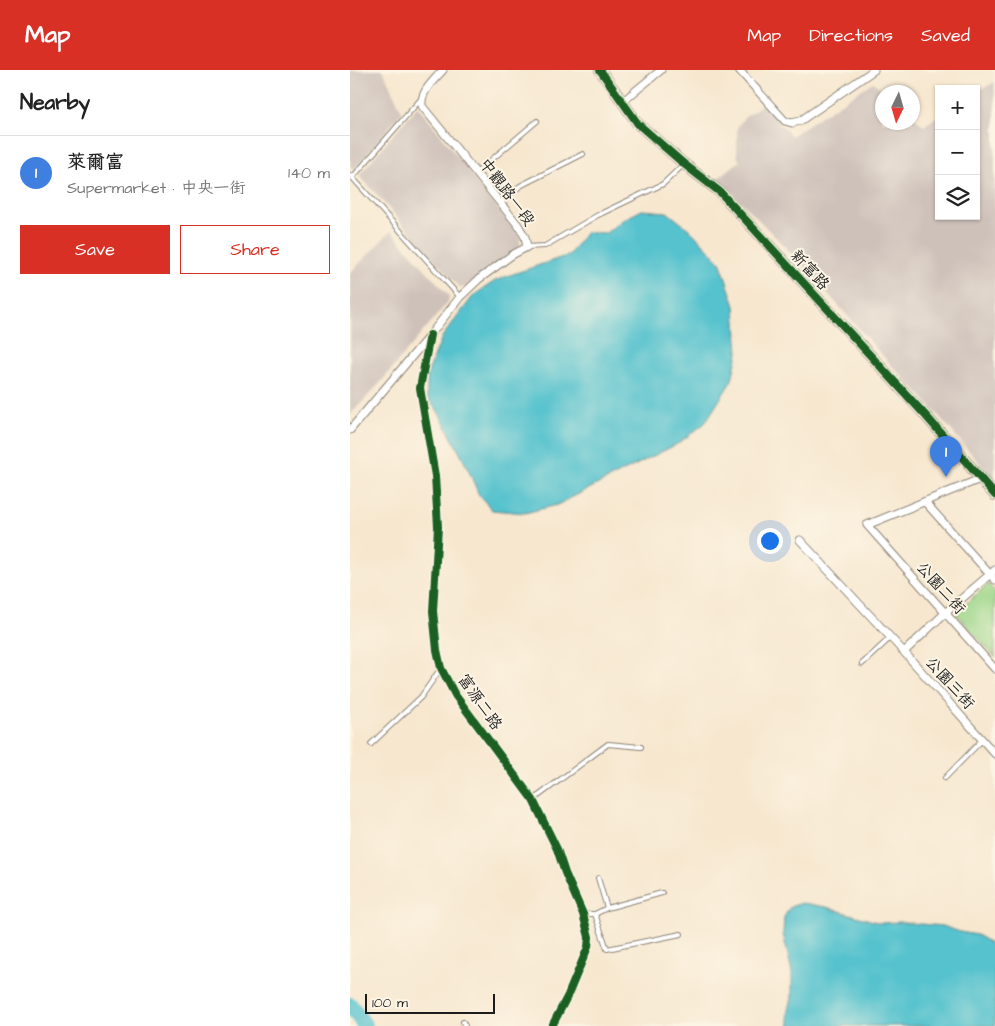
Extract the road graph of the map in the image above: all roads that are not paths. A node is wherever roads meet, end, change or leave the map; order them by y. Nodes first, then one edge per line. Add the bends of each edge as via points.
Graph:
1 (443, 70) edge
2 (600, 70) edge
3 (661, 70) edge
4 (739, 70) edge
5 (874, 70) edge
6 (421, 99) junction
7 (622, 102) junction
8 (537, 121) dead end
9 (583, 154) dead end
10 (684, 164) junction
11 (476, 173) junction
12 (351, 176) edge
13 (501, 203) junction
14 (527, 247) junction
15 (460, 297) junction
16 (430, 335) junction
17 (350, 430) edge
18 (980, 479) junction
19 (995, 495) edge
20 (925, 502) junction
21 (800, 540) dead end
22 (993, 575) edge
23 (945, 613) junction
24 (890, 638) junction
25 (904, 652) junction
26 (862, 664) dead end
27 (441, 668) junction
28 (995, 669) edge
29 (982, 740) junction
30 (371, 744) dead end
31 (641, 747) dead end
32 (995, 754) edge
33 (945, 778) dead end
34 (533, 800) junction
35 (598, 878) dead end
36 (662, 893) dead end
37 (607, 908) junction
38 (583, 914) junction
39 (595, 914) junction
40 (681, 934) dead end
41 (552, 1026) edge

1 - 6 street
2 - 7 street, 新富路
3 - 7 street
4 - 5 street via 785,121 792,124 800,122
6 - 11 street, 中觀路一段 via 422,106
6 - 12 lane
7 - 10 street, 新富路 via 638,124
8 - 11 lane
9 - 13 lane via 520,186
10 - 14 lane via 663,184 598,215 545,246
10 - 18 street, 新富路 via 720,192
11 - 13 street, 中觀路一段
12 - 15 lane
13 - 14 street, 中觀路一段 via 518,225
14 - 15 street, 中觀路一段 via 479,279
15 - 16 street, 中觀路一段
16 - 17 street, 中觀路一段
16 - 27 street, 富源二路 via 420,388 435,476 438,527 433,611
18 - 19 street, 新富路
18 - 20 street
20 - 22 street
20 - 23 street, 公園二街 via 867,525
21 - 24 street, 公園三街
22 - 23 street
23 - 25 street
23 - 28 street, 公園二街
24 - 25 street, 公園三街
24 - 26 lane
25 - 29 street, 公園三街
27 - 30 lane via 421,697
27 - 34 street, 富源二路 via 455,695
29 - 32 street, 公園三街
29 - 33 lane
31 - 34 lane via 608,744
34 - 38 street, 富源二路
35 - 37 lane
36 - 37 lane
37 - 39 lane
38 - 39 lane
38 - 41 street, 富源二路 via 588,947
39 - 40 lane via 607,949

